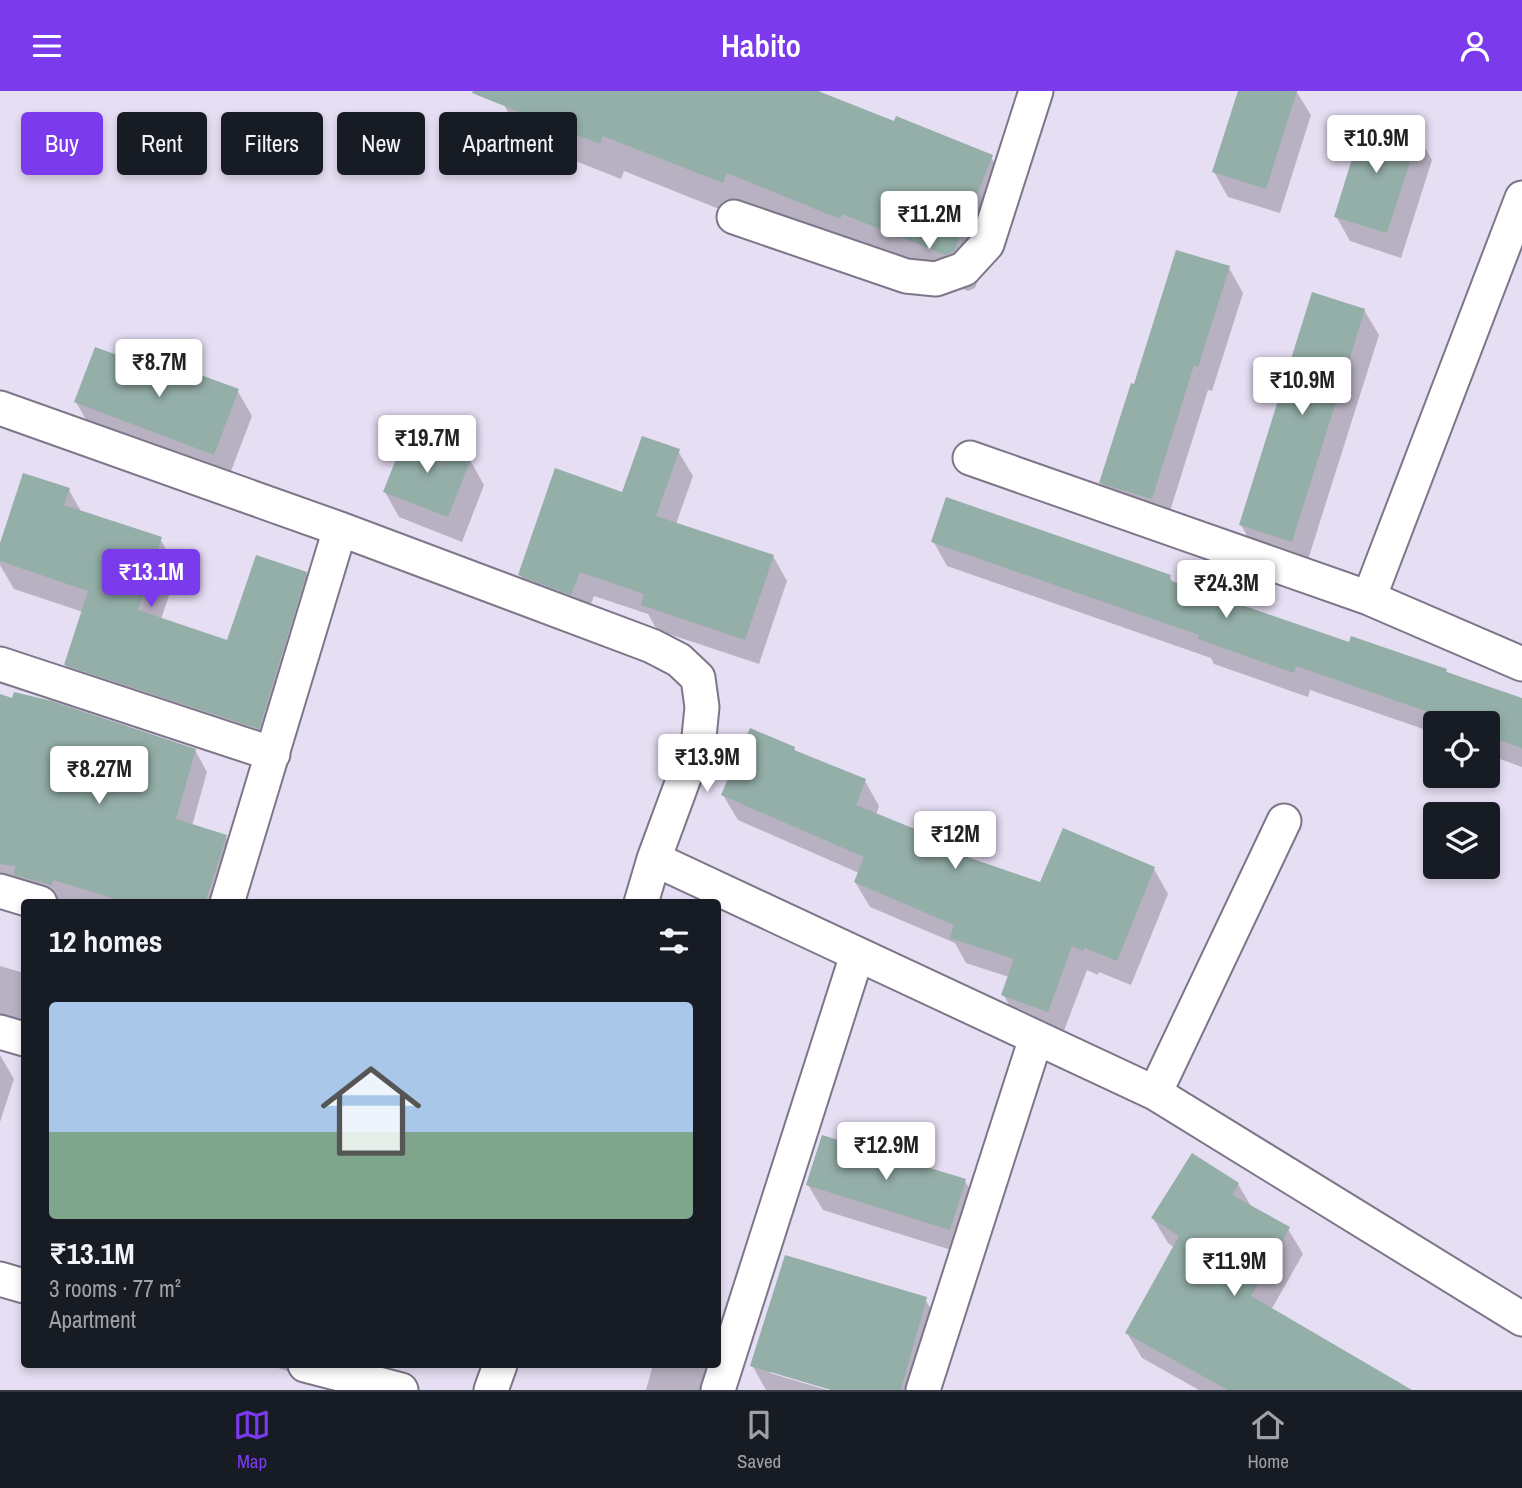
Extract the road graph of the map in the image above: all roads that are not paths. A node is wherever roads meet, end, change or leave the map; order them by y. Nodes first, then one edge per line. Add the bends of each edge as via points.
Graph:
1 (1036, 91) edge
2 (1522, 198) edge
3 (734, 217) dead end
4 (0, 408) edge
5 (970, 459) dead end
6 (340, 529) junction
7 (1369, 599) junction
8 (0, 664) edge
9 (1522, 664) edge
10 (273, 754) junction
11 (1284, 821) dead end
12 (654, 859) junction
13 (0, 891) edge
14 (27, 899) edge
15 (228, 899) edge
16 (642, 899) edge
17 (857, 955) junction
18 (0, 1032) edge
19 (21, 1038) edge
20 (1036, 1038) junction
21 (1155, 1093) junction
22 (0, 1279) edge
23 (21, 1285) edge
24 (1522, 1319) edge
25 (316, 1368) edge
26 (499, 1368) edge
27 (401, 1390) edge
28 (491, 1390) edge
29 (718, 1390) edge
30 (923, 1390) edge

1 - 3 street via 987,244 964,269 936,279 906,276
2 - 7 street
4 - 6 street
5 - 7 street
6 - 10 street
6 - 12 street via 652,646 679,660 698,678 702,707 699,737
7 - 9 street
8 - 10 street
10 - 15 street
11 - 21 street
12 - 16 street
12 - 17 street
13 - 14 street
17 - 20 street
17 - 29 street
18 - 19 street
20 - 21 street
20 - 30 street
21 - 24 street
22 - 23 street
25 - 27 street
26 - 28 street

